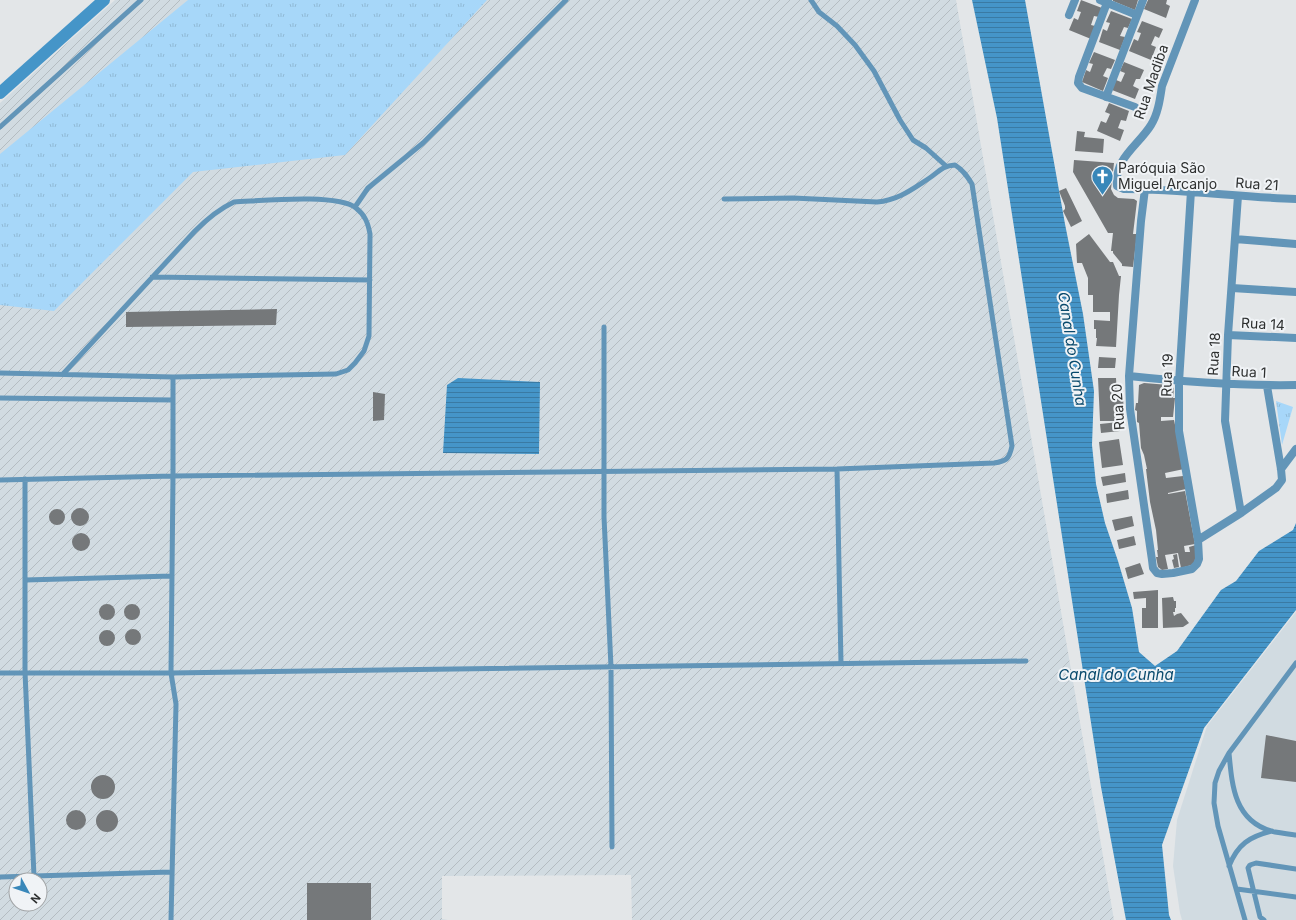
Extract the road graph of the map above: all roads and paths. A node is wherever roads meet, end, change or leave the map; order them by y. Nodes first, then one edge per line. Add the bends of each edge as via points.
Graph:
1 (141, 0) edge
2 (566, 0) edge
3 (811, 0) edge
4 (1075, 0) edge
5 (1143, 0) edge
6 (1195, 0) edge
7 (1105, 1) edge
8 (1069, 15) dead end
9 (1137, 15) junction
10 (1106, 97) junction
11 (1135, 107) dead end
12 (0, 127) edge
13 (946, 166) junction
14 (1120, 188) joint
15 (1145, 189) junction
16 (1192, 192) junction
17 (1238, 196) junction
18 (724, 199) dead end
19 (1296, 199) edge
20 (355, 207) junction
21 (1235, 239) junction
22 (1296, 244) edge
23 (152, 277) junction
24 (370, 280) junction
25 (1232, 288) junction
26 (1296, 292) edge
27 (604, 327) dead end
28 (1228, 335) junction
29 (1296, 338) edge
30 (0, 373) edge
31 (62, 374) junction
32 (1129, 376) junction
33 (172, 377) junction
34 (1179, 382) junction
35 (1226, 383) junction
36 (1296, 385) edge
37 (1267, 386) junction
38 (0, 398) edge
39 (173, 400) junction
40 (1296, 449) edge
41 (837, 469) junction
42 (1281, 469) junction
43 (604, 471) junction
44 (173, 476) junction
45 (25, 479) junction
46 (0, 480) edge
47 (1241, 513) junction
48 (1198, 540) junction
49 (1199, 559) joint
50 (172, 576) junction
51 (25, 580) junction
52 (1026, 661) dead end
53 (841, 663) junction
54 (1296, 663) edge
55 (611, 667) junction
56 (25, 672) junction
57 (0, 673) edge
58 (171, 673) junction
59 (1229, 753) junction
60 (1272, 831) junction
61 (1296, 835) edge
62 (612, 847) dead end
63 (1229, 866) junction
64 (1296, 869) edge
65 (34, 872) edge
66 (171, 872) junction
67 (48, 876) edge
68 (1237, 889) junction
69 (1254, 891) junction
70 (1296, 897) edge
71 (171, 920) edge
72 (1245, 920) edge
73 (1264, 920) edge

1 - 12 lane
2 - 20 lane via 423,143 368,188
3 - 13 lane via 819,12 855,45 874,71 913,140
4 - 8 street
5 - 9 street
6 - 14 street, Rua Madiba via 1162,86 1152,123 1119,168 1117,186
7 - 9 street
7 - 10 street via 1078,83 1082,88
9 - 10 street
10 - 11 street
13 - 18 lane via 903,195 877,202 793,198
13 - 41 lane via 955,165 966,173 972,184 1012,446 1010,456 1004,461 994,463
14 - 15 street, Rua 21
15 - 16 street, Rua 21
15 - 32 street, Rua 20
16 - 17 street, Rua 21
16 - 34 street, Rua 19
17 - 19 street, Rua 21
17 - 21 street, Rua 18
20 - 23 lane via 336,200 320,199 234,202 210,216
20 - 24 lane via 368,222
21 - 22 street
21 - 25 street, Rua 18
23 - 24 lane
23 - 31 lane
24 - 33 lane via 369,336 364,351 348,370 336,374
25 - 26 street
25 - 28 street, Rua 18
27 - 43 lane
28 - 29 street, Rua 14
28 - 35 street, Rua 18
30 - 31 lane
31 - 33 lane
32 - 34 street, Rua 1
32 - 49 street, Rua 20 via 1130,409 1153,568 1157,573 1173,574 1192,569 1198,564
33 - 39 lane
34 - 35 street, Rua 1
34 - 48 street, Rua 19 via 1179,431
35 - 37 street, Rua 1
35 - 47 street, Rua 18 via 1225,421
36 - 37 street, Rua 1
37 - 42 street
38 - 39 lane
39 - 44 lane
40 - 42 street
41 - 43 lane
41 - 53 lane
42 - 47 street via 1282,480 1279,486
43 - 44 lane
43 - 55 lane
44 - 45 lane
44 - 50 lane
45 - 46 lane
45 - 51 lane
47 - 48 street
48 - 49 street, Rua 19
50 - 51 lane
50 - 58 lane
51 - 56 lane
52 - 53 lane
53 - 55 lane
54 - 59 lane
55 - 58 lane
55 - 62 lane
56 - 57 lane
56 - 58 lane
56 - 65 lane
58 - 66 lane via 176,704
59 - 60 lane via 1231,774 1241,810 1256,824
59 - 63 lane via 1215,783 1214,803
60 - 61 lane
60 - 63 lane via 1249,839
63 - 68 lane
64 - 69 lane via 1256,863 1250,865 1248,868
66 - 67 lane
66 - 71 lane
68 - 69 lane
68 - 72 lane
69 - 70 lane
69 - 73 lane via 1260,917

